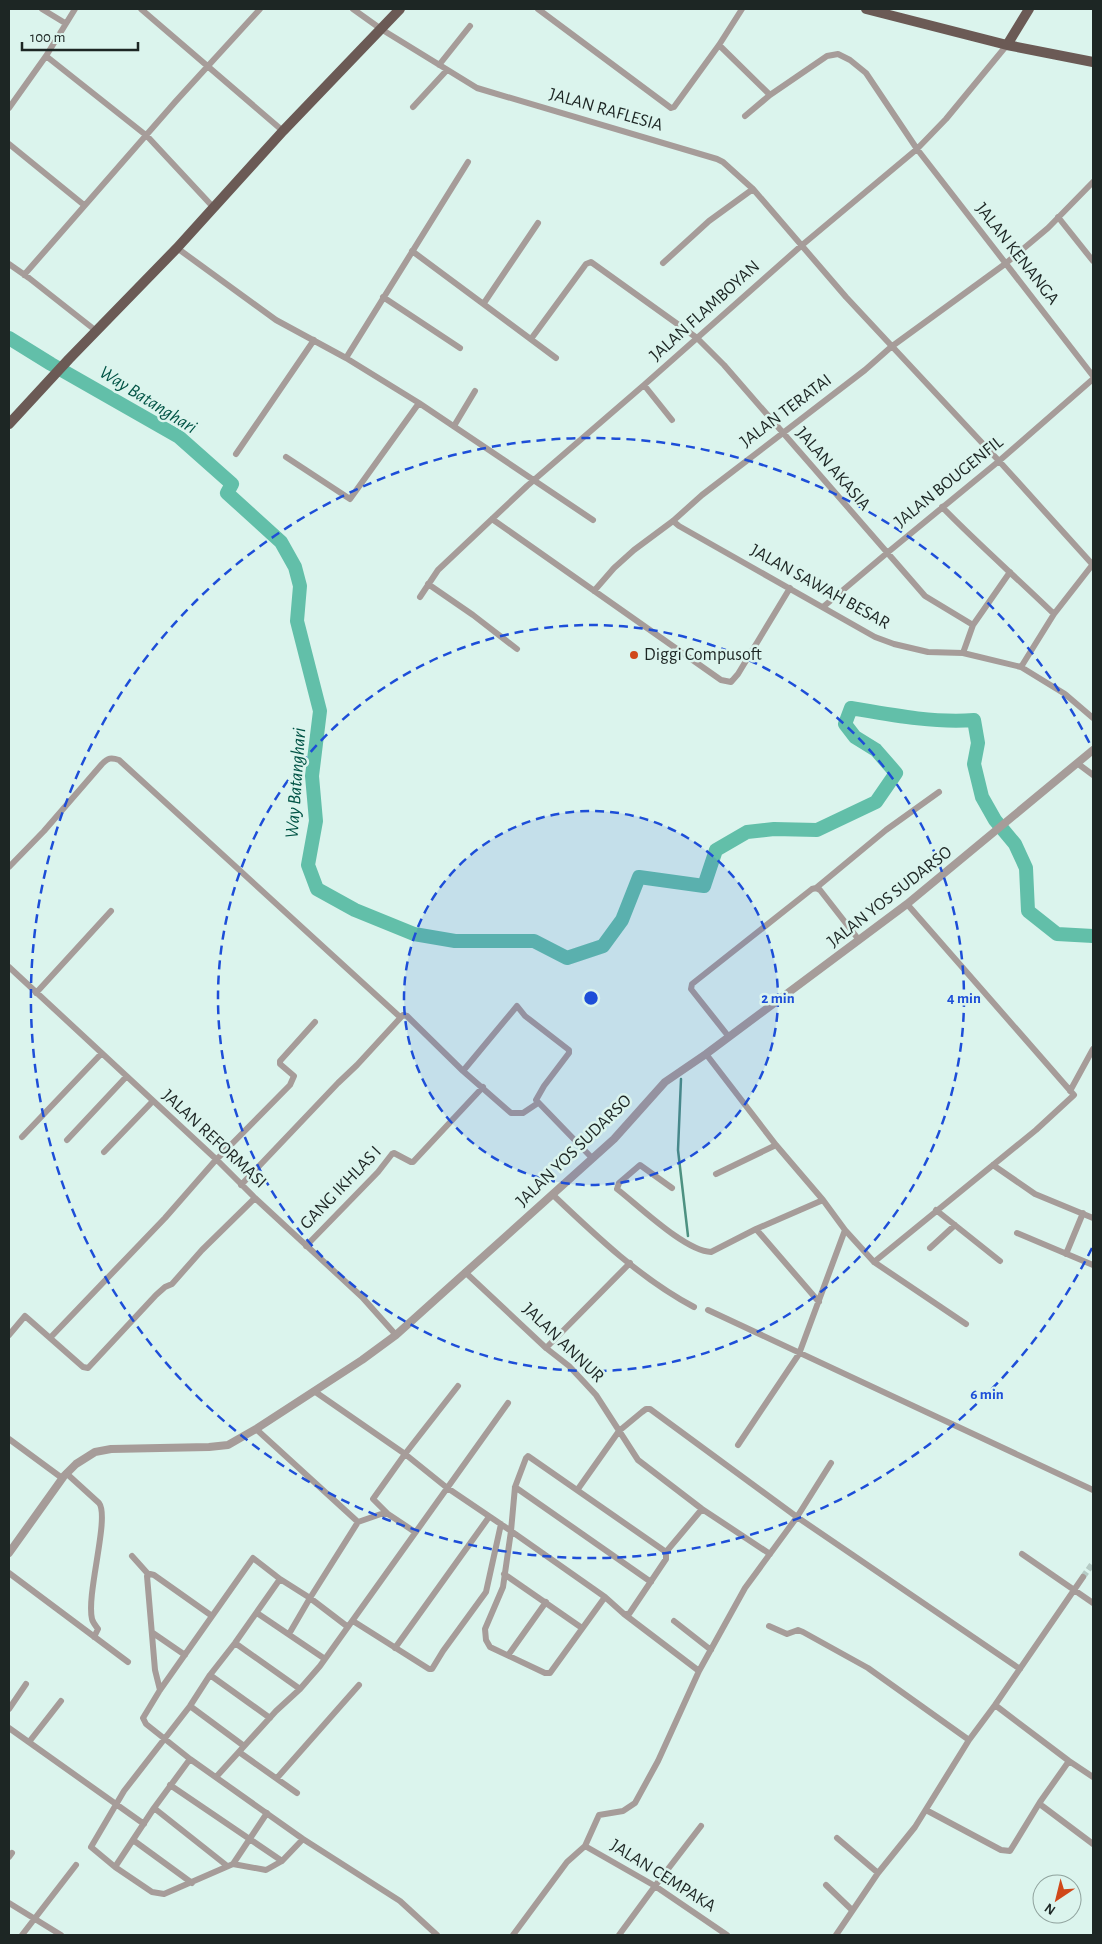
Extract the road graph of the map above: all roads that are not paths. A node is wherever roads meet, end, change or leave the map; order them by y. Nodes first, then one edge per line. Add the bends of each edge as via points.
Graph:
1 (42, 9) edge
2 (75, 9) edge
3 (140, 9) edge
4 (260, 9) edge
5 (352, 9) edge
6 (400, 9) edge
7 (538, 9) edge
8 (742, 9) edge
9 (866, 9) edge
10 (1028, 9) edge
11 (65, 23) junction
12 (470, 26) dead end
13 (381, 29) junction
14 (719, 45) junction
15 (1007, 45) junction
16 (46, 56) junction
17 (1093, 62) edge
18 (438, 65) junction
19 (208, 67) junction
20 (447, 70) junction
21 (770, 95) junction
22 (413, 107) dead end
23 (9, 108) edge
24 (745, 116) dead end
25 (283, 131) junction
26 (147, 136) junction
27 (9, 144) edge
28 (917, 149) junction
29 (468, 162) dead end
30 (1093, 182) edge
31 (753, 189) junction
32 (84, 205) junction
33 (214, 208) junction
34 (1058, 217) junction
35 (538, 223) dead end
36 (801, 246) junction
37 (177, 248) junction
38 (412, 251) junction
39 (1093, 261) edge
40 (663, 263) dead end
41 (9, 264) edge
42 (1005, 264) junction
43 (24, 275) junction
44 (383, 297) junction
45 (484, 303) junction
46 (95, 330) junction
47 (531, 338) junction
48 (697, 338) junction
49 (314, 340) junction
50 (891, 347) junction
51 (460, 348) dead end
52 (346, 358) junction
53 (556, 358) dead end
54 (1093, 378) edge
55 (644, 385) junction
56 (475, 391) dead end
57 (419, 403) junction
58 (672, 420) dead end
59 (9, 424) edge
60 (454, 426) junction
61 (782, 432) junction
62 (236, 454) dead end
63 (286, 457) dead end
64 (999, 461) junction
65 (535, 481) junction
66 (942, 507) junction
67 (492, 518) junction
68 (593, 520) dead end
69 (673, 520) junction
70 (887, 553) junction
71 (1093, 565) edge
72 (1010, 572) junction
73 (428, 584) junction
74 (790, 588) junction
75 (594, 591) junction
76 (420, 596) dead end
77 (823, 607) junction
78 (1054, 614) junction
79 (973, 625) junction
80 (517, 649) dead end
81 (964, 652) junction
82 (1021, 667) junction
83 (1093, 718) edge
84 (1093, 750) edge
85 (1077, 763) junction
86 (1093, 775) edge
87 (939, 792) dead end
88 (9, 867) edge
89 (816, 888) junction
90 (907, 904) junction
91 (111, 911) dead end
92 (859, 940) junction
93 (9, 967) edge
94 (36, 993) junction
95 (400, 1017) junction
96 (315, 1022) dead end
97 (729, 1037) junction
98 (1093, 1049) edge
99 (101, 1054) junction
100 (706, 1054) junction
101 (464, 1071) junction
102 (126, 1078) junction
103 (483, 1087) junction
104 (1070, 1091) junction
105 (152, 1102) junction
106 (538, 1104) junction
107 (22, 1137) dead end
108 (67, 1140) dead end
109 (776, 1145) junction
110 (104, 1152) dead end
111 (592, 1158) junction
112 (217, 1160) junction
113 (993, 1165) junction
114 (716, 1174) dead end
115 (242, 1185) junction
116 (672, 1188) dead end
117 (552, 1194) junction
118 (254, 1198) junction
119 (824, 1200) junction
120 (936, 1210) junction
121 (1083, 1213) junction
122 (1093, 1218) edge
123 (955, 1225) junction
124 (756, 1228) junction
125 (846, 1230) junction
126 (1017, 1233) dead end
127 (306, 1246) junction
128 (930, 1248) dead end
129 (1066, 1254) junction
130 (1000, 1261) dead end
131 (874, 1262) junction
132 (630, 1263) junction
133 (1093, 1265) edge
134 (465, 1272) junction
135 (819, 1302) junction
136 (694, 1307) dead end
137 (708, 1310) dead end
138 (966, 1324) dead end
139 (9, 1335) edge
140 (396, 1335) junction
141 (50, 1338) junction
142 (546, 1348) junction
143 (799, 1354) junction
144 (458, 1386) dead end
145 (314, 1391) junction
146 (508, 1403) dead end
147 (256, 1429) junction
148 (619, 1431) junction
149 (9, 1439) edge
150 (738, 1445) dead end
151 (405, 1454) junction
152 (831, 1463) dead end
153 (64, 1476) junction
154 (446, 1487) junction
155 (515, 1487) junction
156 (578, 1489) junction
157 (1093, 1490) edge
158 (702, 1509) junction
159 (388, 1514) junction
160 (489, 1517) junction
161 (797, 1517) junction
162 (358, 1522) junction
163 (501, 1524) junction
164 (511, 1531) junction
165 (415, 1532) junction
166 (666, 1552) junction
167 (9, 1554) edge
168 (770, 1554) junction
169 (1022, 1554) dead end
170 (132, 1556) dead end
171 (9, 1573) edge
172 (504, 1574) junction
173 (149, 1575) junction
174 (1083, 1577) tunnel mouth
175 (280, 1579) junction
176 (650, 1582) junction
177 (1074, 1589) junction
178 (605, 1597) junction
179 (310, 1598) junction
180 (546, 1602) junction
181 (1093, 1603) edge
182 (257, 1613) junction
183 (624, 1614) junction
184 (212, 1616) junction
185 (674, 1621) dead end
186 (350, 1624) junction
187 (769, 1626) dead end
188 (582, 1628) junction
189 (96, 1633) junction
190 (153, 1633) junction
191 (289, 1634) junction
192 (235, 1643) junction
193 (395, 1648) junction
194 (711, 1650) junction
195 (509, 1654) junction
196 (185, 1655) junction
197 (325, 1659) junction
198 (128, 1662) dead end
199 (1020, 1669) junction
200 (700, 1671) junction
201 (210, 1675) junction
202 (26, 1684) dead end
203 (359, 1685) dead end
204 (300, 1689) junction
205 (160, 1690) junction
206 (61, 1701) dead end
207 (995, 1705) junction
208 (190, 1706) junction
209 (9, 1709) edge
210 (270, 1718) junction
211 (9, 1728) edge
212 (165, 1739) junction
213 (969, 1740) junction
214 (29, 1742) junction
215 (244, 1746) junction
216 (239, 1752) junction
217 (190, 1758) junction
218 (1068, 1761) junction
219 (217, 1776) junction
220 (1093, 1777) edge
221 (276, 1778) junction
222 (170, 1785) junction
223 (296, 1793) dead end
224 (1040, 1802) junction
225 (116, 1805) junction
226 (154, 1808) junction
227 (926, 1810) junction
228 (268, 1813) junction
229 (144, 1824) junction
230 (702, 1826) dead end
231 (837, 1838) dead end
232 (249, 1839) junction
233 (303, 1839) junction
234 (133, 1840) junction
235 (1093, 1844) edge
236 (583, 1846) junction
237 (282, 1861) junction
238 (230, 1864) junction
239 (76, 1865) dead end
240 (115, 1867) junction
241 (878, 1873) junction
242 (192, 1883) junction
243 (826, 1884) dead end
244 (655, 1886) junction
245 (9, 1903) edge
246 (852, 1910) junction
247 (33, 1919) junction
248 (22, 1935) edge
249 (60, 1935) edge
250 (437, 1935) edge
251 (513, 1935) edge
252 (619, 1935) edge
253 (727, 1935) edge
254 (836, 1935) edge

1 - 11 street
2 - 11 street
3 - 19 street
4 - 19 street
5 - 13 street, JALAN RAFLESIA
6 - 13 main road
7 - 14 street via 671,108
8 - 14 street
9 - 15 main road
10 - 15 main road
11 - 16 street
12 - 18 street
13 - 18 street, JALAN RAFLESIA
13 - 25 main road
14 - 21 street
15 - 17 main road
15 - 28 street, JALAN FLAMBOYAN via 946,120
16 - 23 street
16 - 26 street
18 - 20 street, JALAN RAFLESIA
19 - 25 street
19 - 26 street
20 - 22 street
20 - 31 street, JALAN RAFLESIA via 477,88 717,159
21 - 24 street, JALAN KENANGA
21 - 28 street, JALAN KENANGA via 827,56 838,54 866,73
25 - 33 main road
26 - 32 street
26 - 33 street
27 - 32 street
28 - 36 street, JALAN FLAMBOYAN
28 - 42 street, JALAN KENANGA
29 - 38 street
30 - 34 street, JALAN TERATAI
31 - 36 street, JALAN RAFLESIA
31 - 40 street via 709,221
32 - 43 street
33 - 37 main road
34 - 39 street
34 - 42 street, JALAN TERATAI
35 - 45 street
36 - 48 street, JALAN FLAMBOYAN
36 - 50 street, JALAN RAFLESIA
37 - 46 main road
37 - 49 street via 276,320
38 - 44 street
38 - 45 street
41 - 43 street
42 - 50 street, JALAN TERATAI
42 - 54 street, JALAN KENANGA
43 - 46 street
44 - 51 street
44 - 52 street
45 - 47 street
46 - 59 main road
47 - 48 street, JALAN AKASIA via 586,264 591,262
47 - 53 street
48 - 55 street, JALAN FLAMBOYAN
48 - 61 street, JALAN AKASIA
49 - 52 street
49 - 62 street
50 - 61 street, JALAN TERATAI
50 - 64 street, JALAN RAFLESIA
52 - 57 street
54 - 64 street, JALAN BOUGENFIL
55 - 58 street
55 - 65 street, JALAN FLAMBOYAN
56 - 60 street
57 - 60 street
57 - 63 street via 350,499
60 - 65 street
61 - 69 street, JALAN TERATAI
61 - 70 street, JALAN AKASIA
64 - 66 street, JALAN BOUGENFIL
64 - 71 street, JALAN RAFLESIA
65 - 67 street, JALAN FLAMBOYAN
65 - 68 street
66 - 70 street, JALAN BOUGENFIL
66 - 72 street
67 - 73 street, JALAN FLAMBOYAN via 438,570
67 - 75 street
69 - 74 street, JALAN SAWAH BESAR
69 - 75 street, JALAN TERATAI via 634,550
70 - 77 street, JALAN BOUGENFIL
70 - 79 street, JALAN AKASIA via 925,596
71 - 78 street
72 - 78 street
72 - 79 street
73 - 76 street, JALAN FLAMBOYAN
73 - 80 street
74 - 75 street via 731,682 721,680
74 - 77 street, JALAN SAWAH BESAR
77 - 81 street, JALAN SAWAH BESAR via 853,626 894,644 928,652
78 - 82 street
79 - 81 street
81 - 82 street, JALAN SAWAH BESAR
82 - 83 street, JALAN SAWAH BESAR via 1065,694
84 - 85 street, JALAN YOS SUDARSO
85 - 86 street
85 - 90 street, JALAN YOS SUDARSO
87 - 89 street via 886,830
88 - 95 street via 44,832 102,764 114,758
89 - 92 street
89 - 97 street via 692,984 691,989
90 - 92 street, JALAN YOS SUDARSO
90 - 104 street
91 - 94 street
92 - 97 street, JALAN YOS SUDARSO
93 - 94 street, JALAN REFORMASI
94 - 99 street, JALAN REFORMASI
95 - 101 street via 407,1016
95 - 115 street
96 - 112 street via 280,1062 294,1079
97 - 100 street, JALAN YOS SUDARSO
98 - 104 street
99 - 102 street, JALAN REFORMASI
99 - 107 street
100 - 109 street
100 - 111 street, JALAN YOS SUDARSO via 665,1082 614,1139
101 - 103 street
101 - 106 street via 517,1006 569,1050 537,1096
102 - 105 street, JALAN REFORMASI
102 - 108 street
103 - 106 street via 511,1113 522,1112
103 - 127 street, GANG IKHLAS I via 413,1162 392,1154
104 - 113 street via 1073,1097
105 - 110 street
105 - 112 street, JALAN REFORMASI
106 - 111 street
109 - 114 street
109 - 119 street
111 - 117 street, JALAN YOS SUDARSO
112 - 115 street, JALAN REFORMASI
112 - 141 street
113 - 120 street
113 - 121 street via 1035,1194
115 - 118 street, JALAN REFORMASI
116 - 124 street via 640,1164 617,1186 676,1236 704,1252 711,1252
117 - 132 street
117 - 134 street, JALAN YOS SUDARSO
118 - 127 street, JALAN REFORMASI
118 - 141 street via 88,1368 82,1367
119 - 124 street
119 - 125 street
120 - 123 street
120 - 131 street
121 - 122 street
121 - 129 street
123 - 128 street
123 - 130 street
124 - 135 street
125 - 131 street
125 - 135 street
126 - 129 street
127 - 140 street, JALAN REFORMASI
129 - 133 street
131 - 138 street
132 - 136 street via 669,1294
132 - 142 street
134 - 140 street, JALAN YOS SUDARSO
134 - 142 street, JALAN ANNUR
135 - 143 street
137 - 143 street
139 - 141 street via 24,1316
140 - 145 street, JALAN YOS SUDARSO
142 - 148 street, JALAN ANNUR via 569,1366 596,1395
143 - 150 street
143 - 157 street
144 - 151 street
145 - 147 street, JALAN YOS SUDARSO
145 - 151 street
146 - 154 street
147 - 153 street, JALAN YOS SUDARSO via 228,1444 209,1447 95,1452
147 - 162 street
148 - 156 street
148 - 158 street, JALAN ANNUR via 634,1457
148 - 161 street via 646,1409 650,1410
149 - 153 street
151 - 154 street
151 - 159 street via 373,1499
152 - 161 street
153 - 167 street, JALAN YOS SUDARSO
153 - 189 street via 102,1507 92,1608
154 - 160 street
154 - 165 street
155 - 156 street via 528,1456
155 - 164 street
155 - 176 street
156 - 166 street
158 - 166 street
158 - 168 street, JALAN ANNUR
159 - 162 street
159 - 165 street
160 - 163 street
160 - 193 street
161 - 168 street
161 - 199 street
162 - 179 street
163 - 164 street
163 - 193 street via 486,1592 432,1669
164 - 172 street
164 - 178 street
165 - 186 street
166 - 176 street via 666,1559
168 - 194 street via 745,1588
169 - 177 street
170 - 173 street
171 - 189 street
172 - 180 street
172 - 195 street via 503,1586 485,1634 487,1644
173 - 184 street via 154,1575
173 - 190 street
174 - 177 street
175 - 179 street
175 - 182 street
175 - 184 street via 253,1558
176 - 183 street via 630,1614
177 - 181 street
177 - 199 street
178 - 183 street
178 - 188 street
179 - 186 street
179 - 191 street
180 - 188 street
180 - 195 street
182 - 191 street
182 - 192 street
183 - 200 street
184 - 196 street
185 - 194 street
186 - 193 street
186 - 197 street
187 - 213 street via 787,1634 798,1630 803,1632 868,1668
188 - 195 street via 548,1674
189 - 198 street
190 - 196 street
190 - 205 street
191 - 197 street
192 - 201 street
192 - 204 street
194 - 200 street
196 - 205 street
197 - 204 street
199 - 207 street
200 - 236 street via 635,1803 623,1811 599,1815
201 - 208 street
201 - 210 street
202 - 209 street
203 - 221 street
204 - 210 street
205 - 212 street via 143,1718
206 - 214 street
207 - 213 street
207 - 218 street
208 - 212 street
208 - 215 street
210 - 215 street
211 - 214 street
212 - 217 street
212 - 225 street
213 - 227 street
214 - 225 street
215 - 216 street
216 - 219 street
216 - 221 street
217 - 219 street
217 - 222 street
218 - 220 street
218 - 224 street
219 - 228 street
221 - 223 street
222 - 226 street
222 - 232 street
224 - 227 street via 1010,1851 1001,1850
224 - 235 street via 1045,1810
225 - 229 street
225 - 240 street via 91,1847
226 - 229 street
226 - 238 street
227 - 241 street
228 - 232 street
228 - 233 street
229 - 234 street
230 - 244 street
231 - 241 street
232 - 237 street
232 - 238 street
233 - 237 street
233 - 250 street via 400,1901
234 - 240 street
234 - 242 street
236 - 244 street, JALAN CEMPAKA
236 - 251 street via 567,1862
237 - 238 street via 266,1871
238 - 242 street
239 - 247 street
240 - 242 street via 159,1894
241 - 246 street
243 - 246 street
244 - 252 street
244 - 253 street, JALAN CEMPAKA
245 - 247 street
246 - 254 street
247 - 248 street
247 - 249 street

